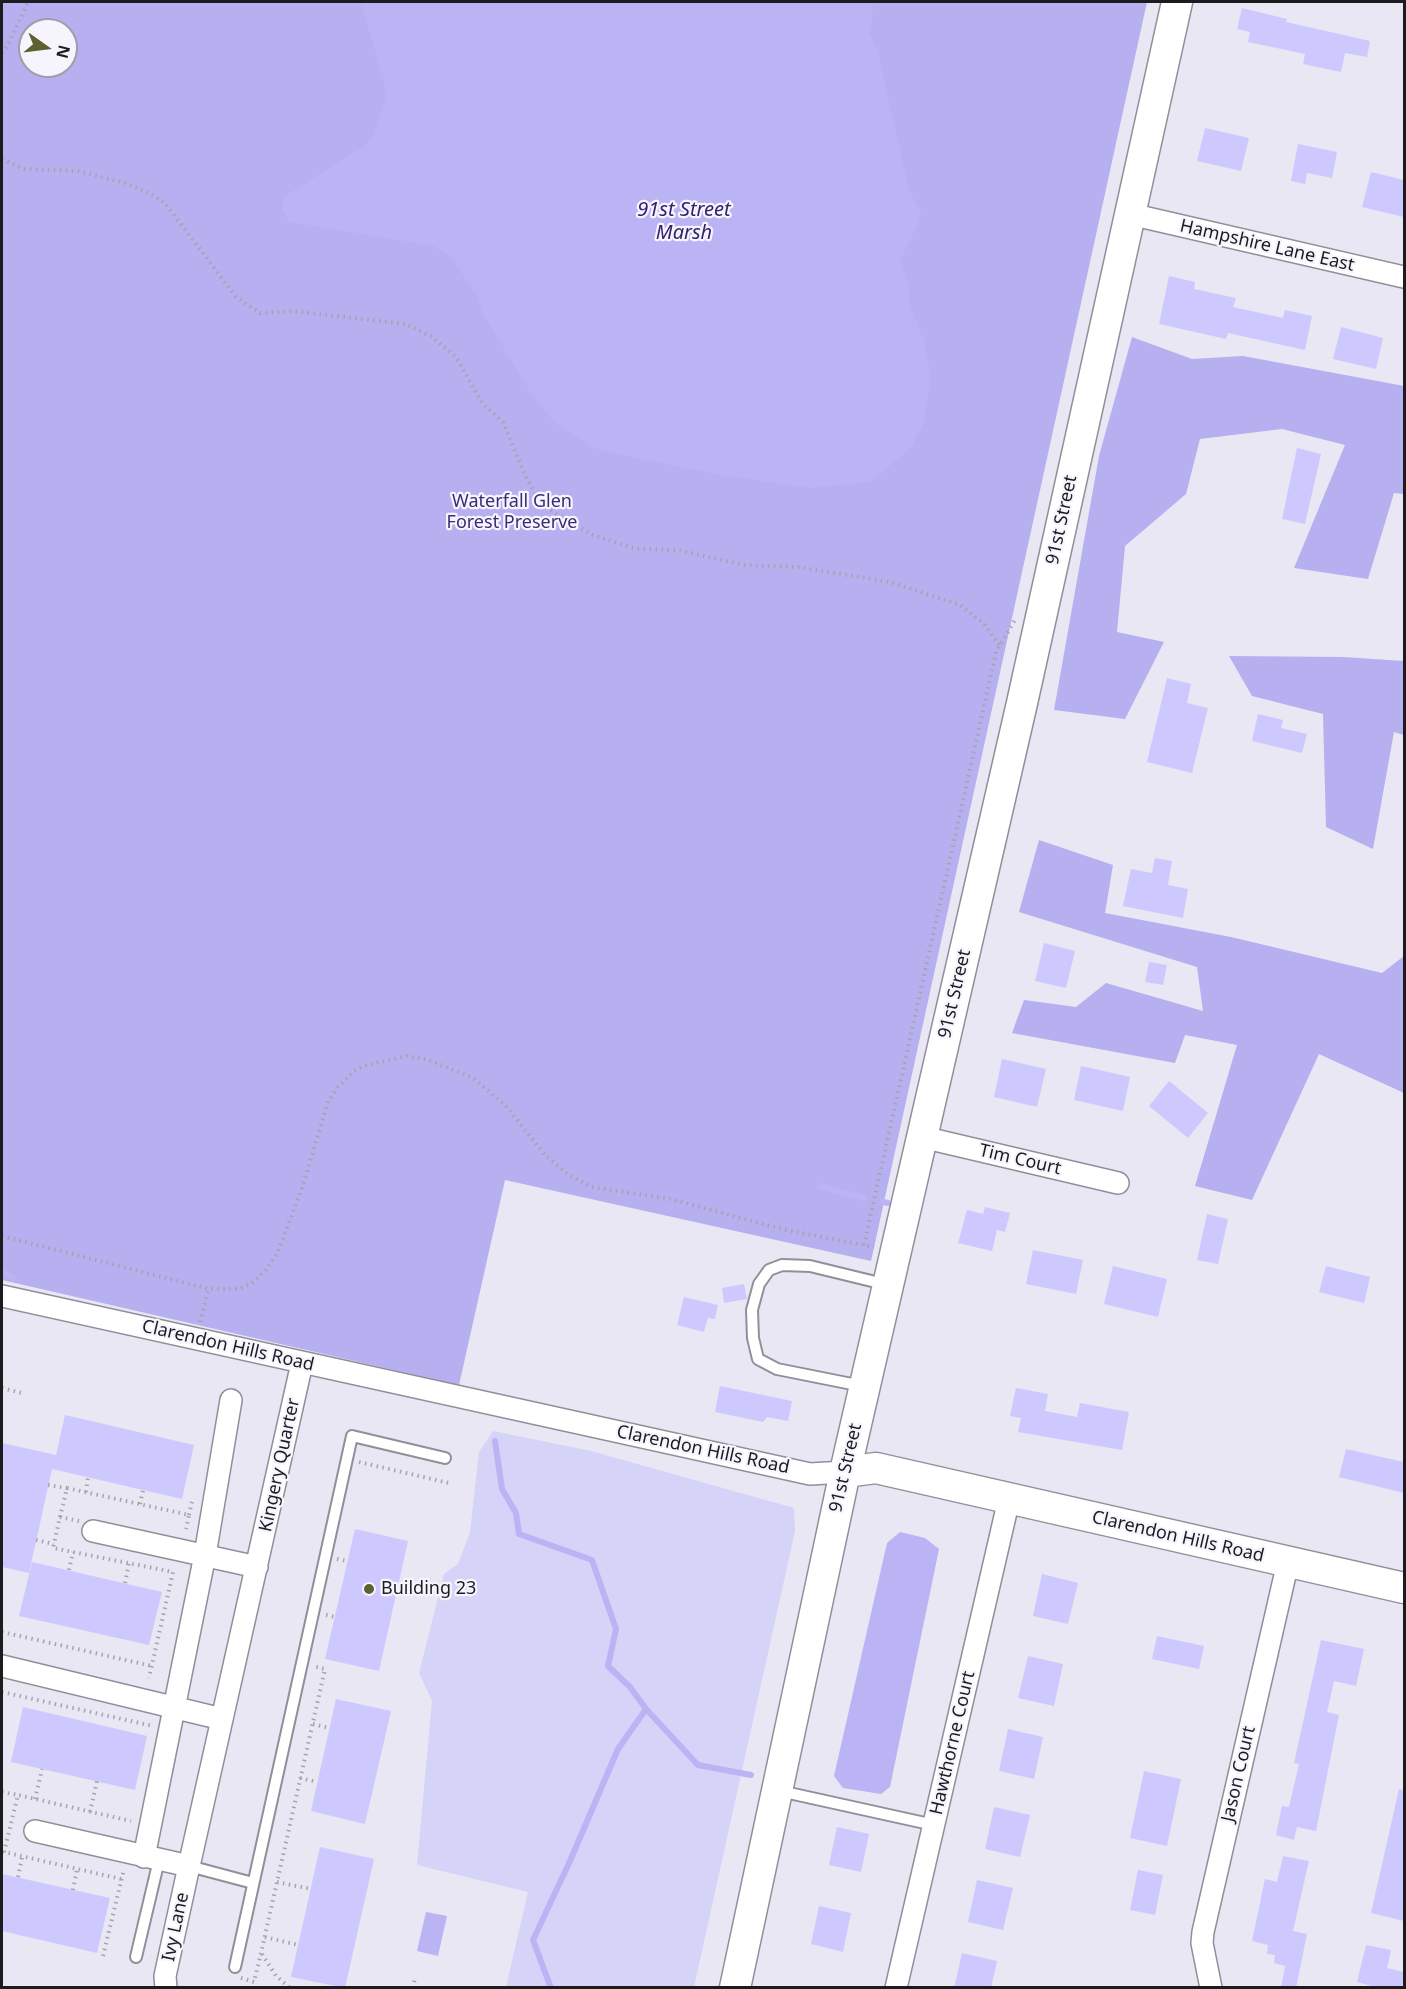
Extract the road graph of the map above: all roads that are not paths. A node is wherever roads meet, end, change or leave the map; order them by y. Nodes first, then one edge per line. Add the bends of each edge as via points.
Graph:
1 (1177, 2) edge
2 (1130, 214) junction
3 (1404, 277) edge
4 (922, 1137) junction
5 (1118, 1183) dead end
6 (888, 1285) junction
7 (2, 1296) edge
8 (302, 1363) junction
9 (865, 1387) junction
10 (231, 1400) dead end
11 (445, 1458) dead end
12 (845, 1472) junction
13 (1009, 1498) junction
14 (87, 1526) road end
15 (204, 1555) junction
16 (1288, 1562) junction
17 (257, 1567) junction
18 (1404, 1588) edge
19 (2, 1666) edge
20 (174, 1707) junction
21 (222, 1719) junction
22 (777, 1790) junction
23 (934, 1825) junction
24 (35, 1831) dead end
25 (151, 1858) junction
26 (189, 1866) junction
27 (253, 1883) junction
28 (136, 1958) dead end
29 (235, 1967) dead end
30 (166, 1988) edge
31 (735, 1988) edge
32 (896, 1988) edge
33 (1211, 1988) edge

1 - 2 main road, 91st Street
2 - 3 street, Hampshire Lane East
2 - 4 main road, 91st Street
4 - 5 street, Tim Court
4 - 6 main road, 91st Street
6 - 9 main road, 91st Street
6 - 9 lane via 810,1266 782,1265 769,1270 759,1284 752,1310 758,1359 777,1369
7 - 8 street, Clarendon Hills Road
8 - 12 street, Clarendon Hills Road via 810,1473
8 - 17 street, Kingery Quarter
9 - 12 main road, 91st Street
10 - 15 street
11 - 27 lane via 351,1436
12 - 13 main road, Clarendon Hills Road via 876,1468
12 - 22 main road, 91st Street
13 - 16 main road, Clarendon Hills Road
13 - 23 street, Hawthorne Court
14 - 15 street
15 - 17 street
15 - 20 street
16 - 18 main road, Clarendon Hills Road
16 - 33 street, Jason Court via 1203,1932
17 - 21 street, Kingery Quarter
19 - 20 street
20 - 21 street
20 - 25 street
21 - 26 street, Kingery Quarter
22 - 23 lane
22 - 31 main road, 91st Street
23 - 32 street, Hawthorne Court
24 - 25 street
25 - 26 street
25 - 28 lane
26 - 27 lane
26 - 30 street, Ivy Lane via 165,1976
27 - 29 lane

